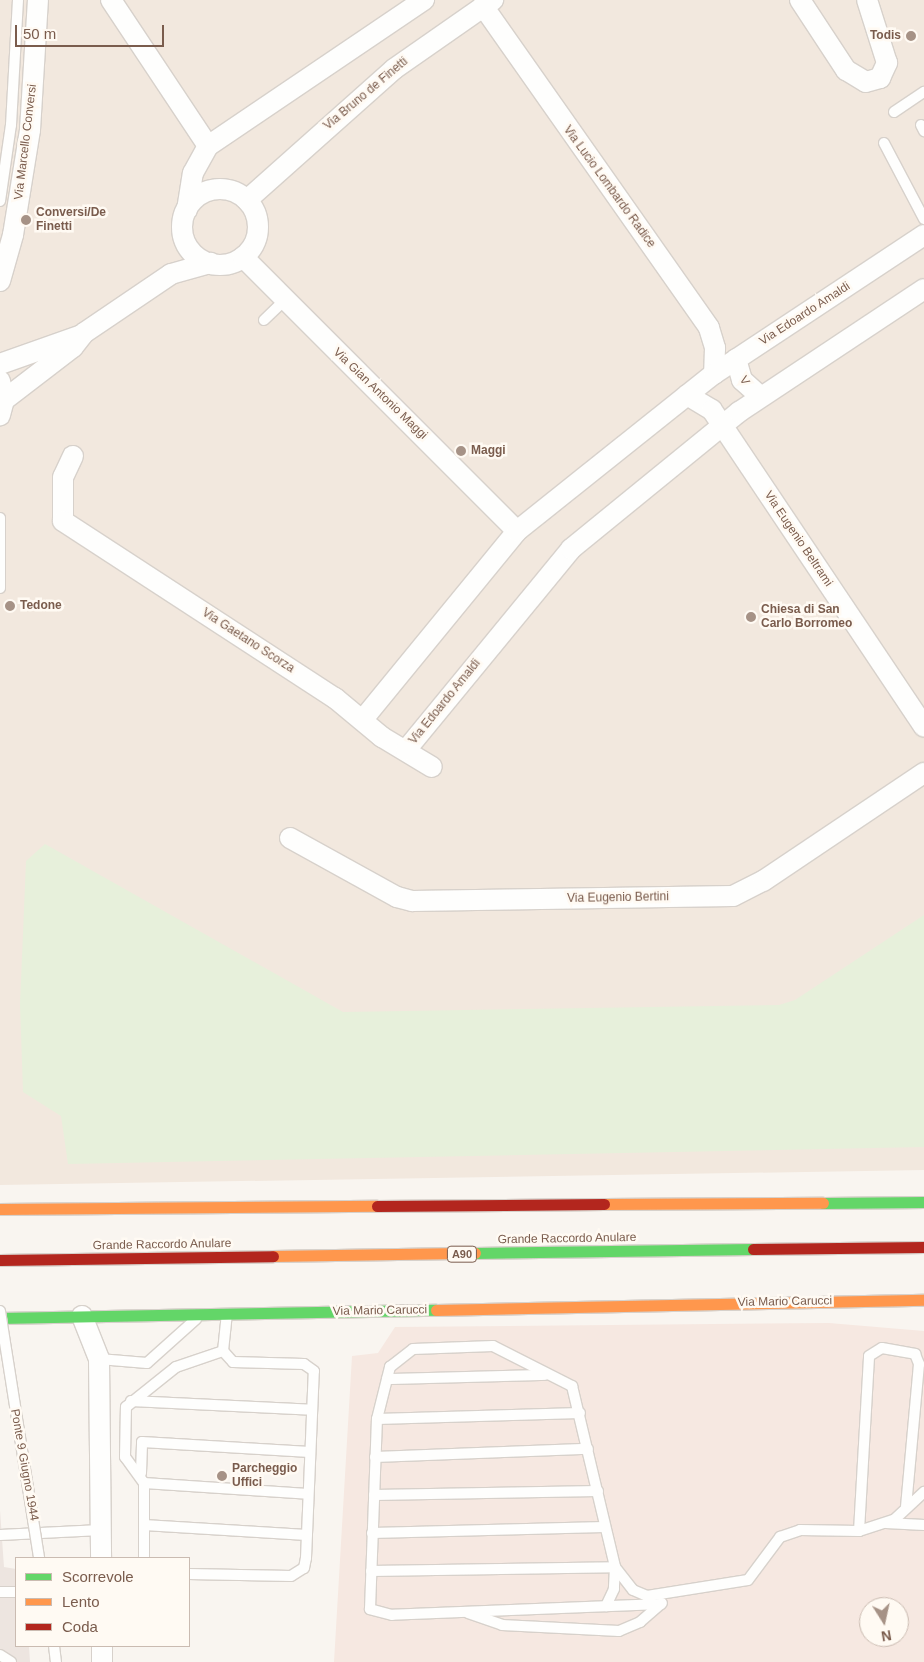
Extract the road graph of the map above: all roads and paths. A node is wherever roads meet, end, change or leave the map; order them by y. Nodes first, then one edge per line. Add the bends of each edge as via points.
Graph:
1 (18, 0) edge
2 (38, 0) edge
3 (111, 0) edge
4 (424, 0) edge
5 (800, 0) edge
6 (868, 0) edge
7 (489, 3) edge
8 (924, 92) edge
9 (894, 112) dead end
10 (884, 143) dead end
11 (208, 146) junction
12 (247, 200) junction
13 (0, 201) edge
14 (187, 210) junction
15 (924, 219) edge
16 (924, 235) edge
17 (186, 244) junction
18 (243, 257) junction
19 (210, 263) junction
20 (171, 274) junction
21 (0, 281) edge
22 (924, 288) edge
23 (284, 300) junction
24 (264, 320) dead end
25 (82, 335) junction
26 (736, 358) junction
27 (0, 364) edge
28 (714, 374) junction
29 (687, 395) junction
30 (762, 397) junction
31 (1, 399) edge
32 (722, 425) junction
33 (73, 456) dead end
34 (0, 518) edge
35 (516, 531) junction
36 (0, 588) edge
37 (364, 718) junction
38 (924, 727) edge
39 (406, 750) junction
40 (432, 767) dead end
41 (924, 773) edge
42 (290, 838) dead end
43 (924, 1202) edge
44 (0, 1209) edge
45 (924, 1248) edge
46 (0, 1260) edge
47 (924, 1300) edge
48 (0, 1311) edge
49 (227, 1313) junction
50 (202, 1314) junction
51 (82, 1316) junction
52 (0, 1318) edge
53 (223, 1351) junction
54 (99, 1358) junction
55 (551, 1374) junction
56 (387, 1378) junction
57 (131, 1400) junction
58 (312, 1410) junction
59 (580, 1413) junction
60 (377, 1419) junction
61 (588, 1449) junction
62 (310, 1452) junction
63 (375, 1457) junction
64 (142, 1478) junction
65 (598, 1491) junction
66 (924, 1492) edge
67 (308, 1494) junction
68 (374, 1495) junction
69 (906, 1508) junction
70 (885, 1522) junction
71 (144, 1525) junction
72 (604, 1526) junction
73 (924, 1526) edge
74 (101, 1530) junction
75 (859, 1531) junction
76 (372, 1533) junction
77 (0, 1535) edge
78 (307, 1535) junction
79 (39, 1557) edge
80 (101, 1557) edge
81 (144, 1557) edge
82 (615, 1567) junction
83 (371, 1571) junction
84 (190, 1574) edge
85 (679, 1590) junction
86 (0, 1592) edge
87 (15, 1592) edge
88 (661, 1604) junction
89 (606, 1606) junction
90 (462, 1611) junction
91 (54, 1647) edge
92 (102, 1647) edge
93 (0, 1654) edge
94 (11, 1662) edge
95 (56, 1662) edge
96 (102, 1662) edge

1 - 13 lane, Via Marcello Conversi via 11,125
2 - 21 street, Via Marcello Conversi via 30,130 13,235
3 - 11 street
4 - 11 street
5 - 6 street via 846,70 866,82 880,78 887,63
7 - 12 street, Via Bruno de Finetti via 394,70
7 - 28 street, Via Lucio Lombardo Radice via 709,328 715,348
8 - 9 lane
10 - 15 lane
11 - 14 street via 193,174
12 - 14 street via 226,190 214,190 203,193
12 - 18 street via 258,230
14 - 17 street
16 - 26 street, Via Edoardo Amaldi
17 - 19 street
17 - 20 street
18 - 19 street via 227,264
18 - 23 street, Via Gian Antonio Maggi
19 - 20 street
20 - 25 street
22 - 30 street, Via Edoardo Amaldi
23 - 24 lane
23 - 35 street, Via Gian Antonio Maggi
25 - 27 street
25 - 31 street via 73,347
26 - 28 street, Via Edoardo Amaldi
26 - 30 street, V via 742,380
28 - 29 street, Via Edoardo Amaldi
29 - 32 street via 710,407
29 - 35 street, Via Edoardo Amaldi
30 - 32 street, Via Edoardo Amaldi
32 - 38 street, Via Eugenio Beltrami
32 - 39 street, Via Edoardo Amaldi via 558,561
33 - 37 street, Via Gaetano Scorza via 62,477 63,520
34 - 36 lane
35 - 37 street, Via Edoardo Amaldi
37 - 39 street, Via Edoardo Amaldi via 382,737
39 - 40 street
41 - 42 street, Via Eugenio Bertini via 764,881 733,896 412,900 397,897
43 - 44 main road
45 - 46 main road, Grande Raccordo Anulare / A90
47 - 49 main road, Via Mario Carucci
48 - 79 lane, Ponte 9 Giugno 1944, bridge
49 - 50 main road, Via Mario Carucci
49 - 53 lane
50 - 51 main road, Via Mario Carucci
50 - 54 lane via 147,1362
51 - 52 main road, Via Mario Carucci
51 - 54 street
53 - 57 lane via 176,1366
53 - 58 lane via 233,1362 311,1366
54 - 74 street
55 - 56 lane
55 - 56 lane via 493,1346 455,1345 413,1349 390,1367
55 - 59 lane via 572,1386
56 - 60 lane
57 - 58 lane
57 - 64 lane via 126,1406 125,1457
58 - 62 lane
59 - 60 lane
59 - 61 lane
60 - 63 lane
61 - 63 lane
61 - 65 lane
62 - 64 lane via 142,1442
62 - 67 lane
63 - 68 lane
64 - 67 lane
64 - 71 lane
65 - 68 lane
65 - 72 lane
66 - 69 lane
67 - 78 lane
68 - 76 lane
69 - 70 lane
69 - 75 lane via 919,1364 915,1354 882,1348 869,1356
70 - 73 lane
70 - 75 lane
71 - 78 lane
71 - 81 lane
72 - 76 lane
72 - 82 lane
74 - 77 lane
74 - 80 street
75 - 85 lane via 800,1530 780,1537 748,1580
76 - 83 lane
78 - 84 lane via 304,1568 298,1574
82 - 83 lane
82 - 85 lane via 633,1590 647,1596
82 - 89 lane via 614,1589
83 - 90 lane via 370,1609 392,1615
85 - 88 lane
86 - 87 lane
88 - 89 lane
88 - 90 lane via 640,1622 619,1631 502,1625
89 - 90 lane
91 - 95 lane
92 - 96 street
93 - 94 lane

